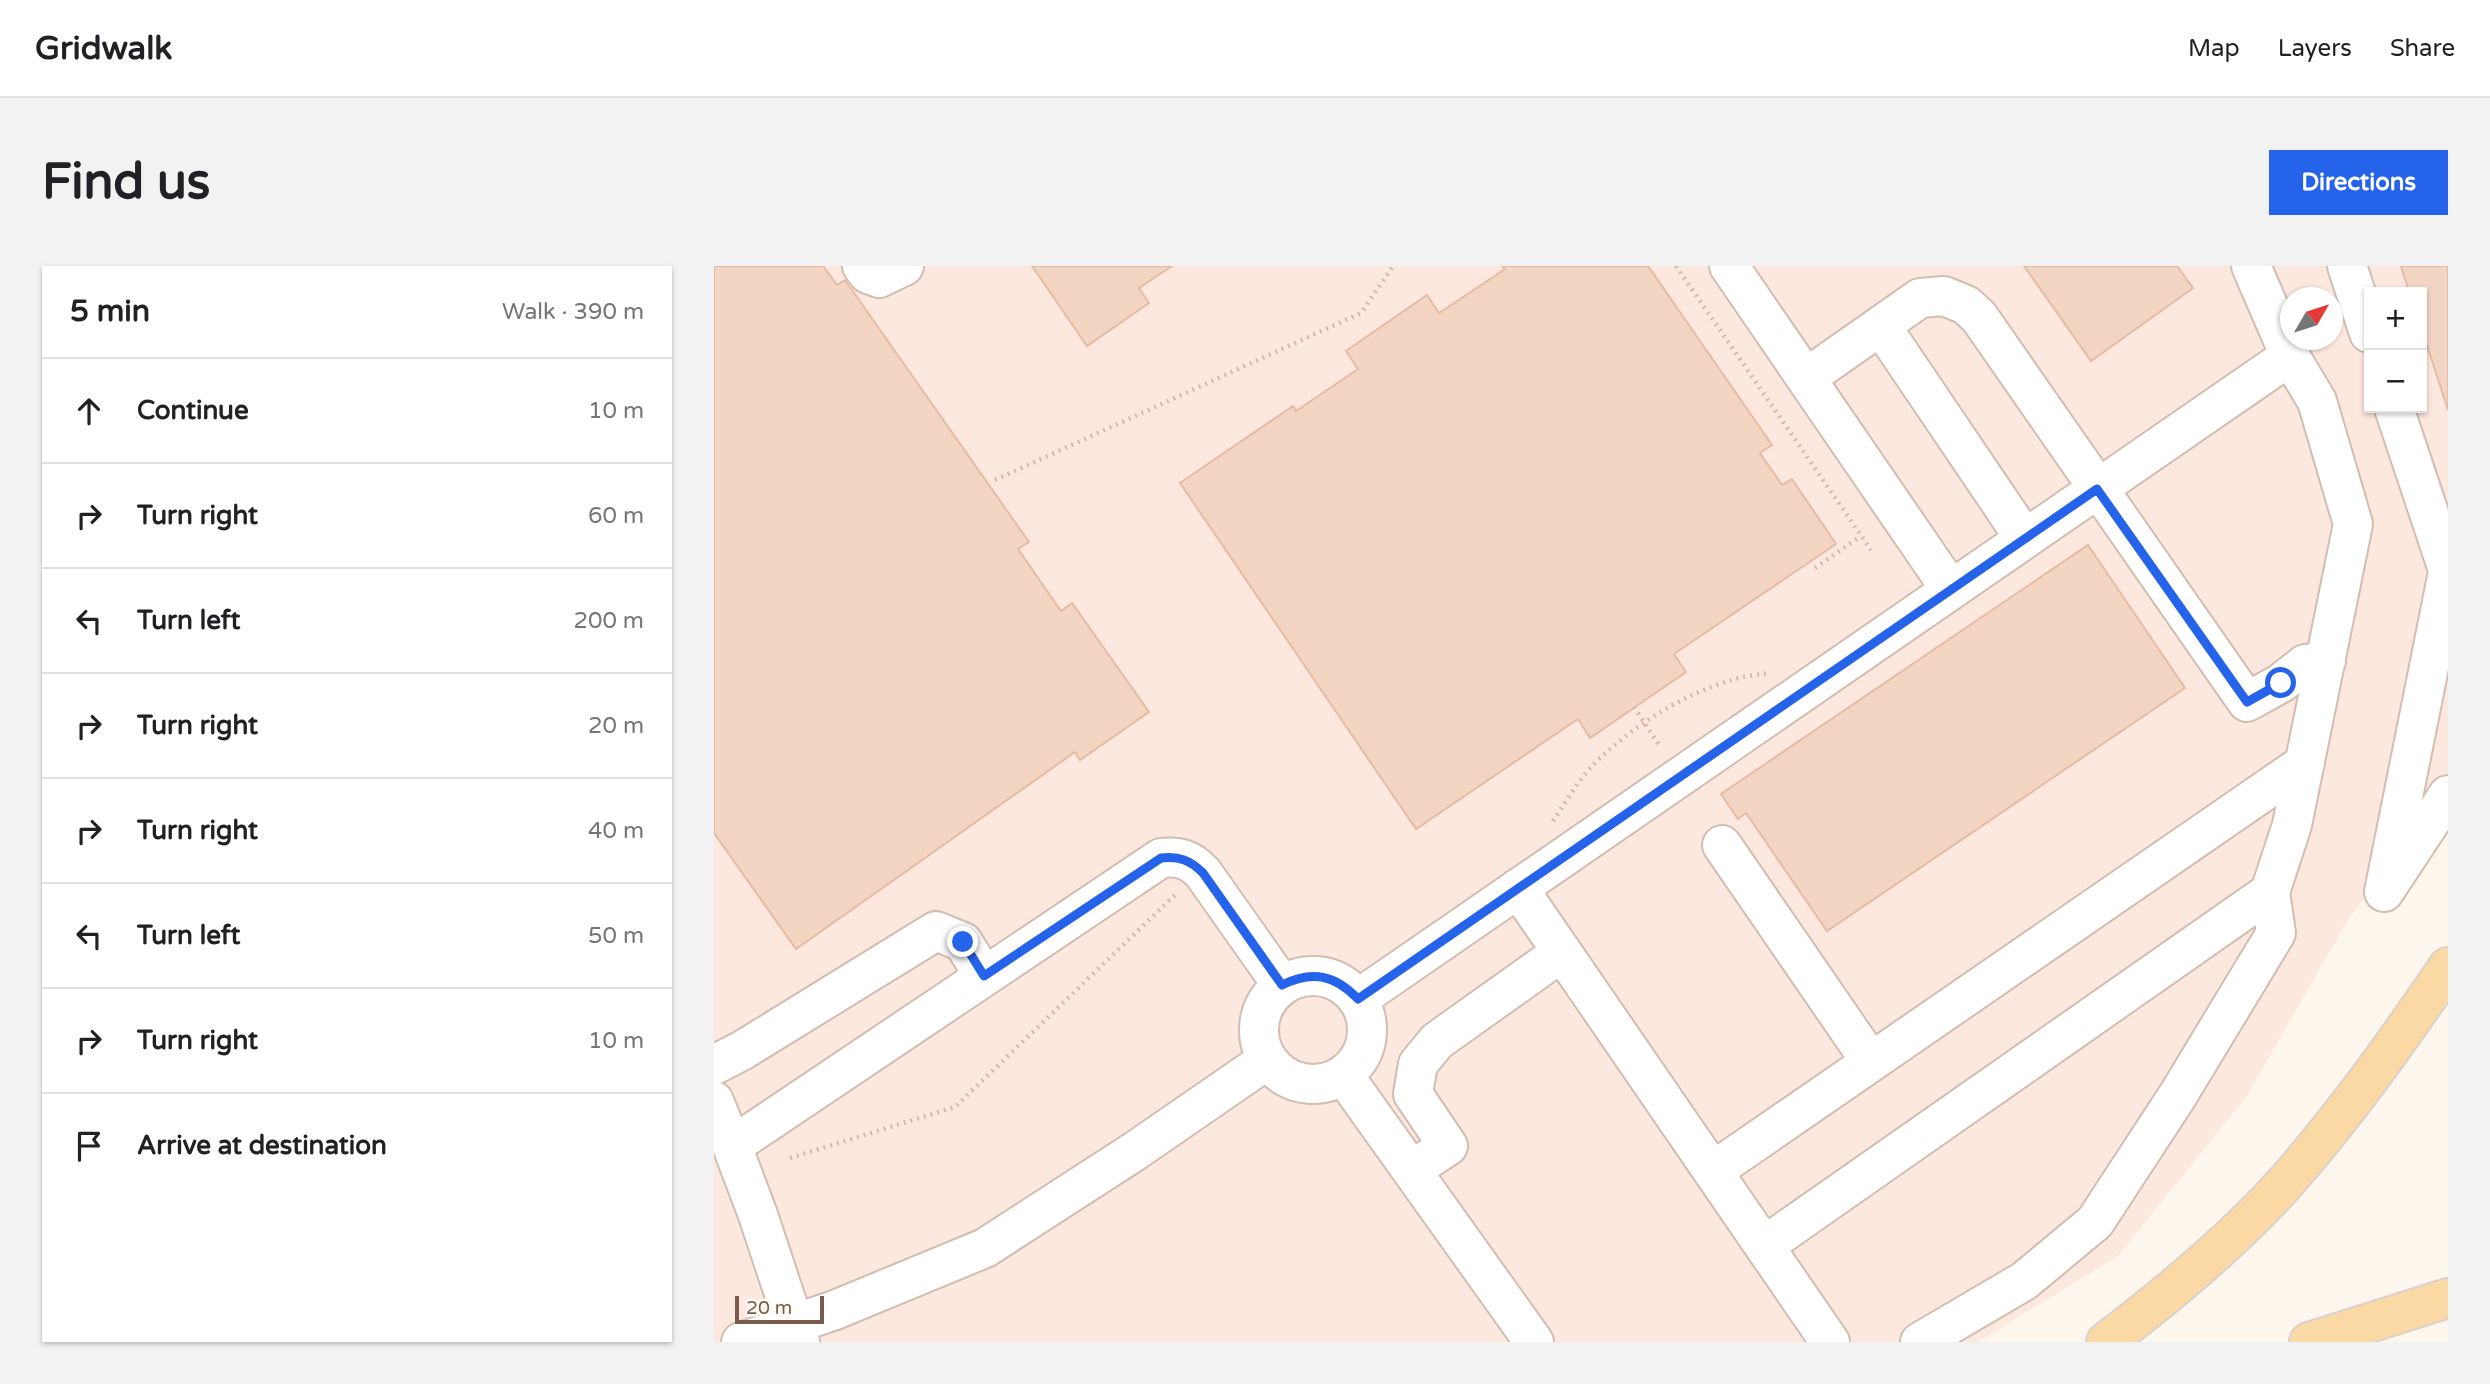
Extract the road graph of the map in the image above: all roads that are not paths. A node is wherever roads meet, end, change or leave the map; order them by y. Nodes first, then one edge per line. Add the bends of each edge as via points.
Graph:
1 (862, 266) edge
2 (904, 266) edge
3 (1729, 266) edge
4 (2251, 266) edge
5 (2347, 266) edge
6 (2364, 318) edge
7 (1881, 326) junction
8 (2290, 356) junction
9 (1806, 378) junction
10 (2396, 413) edge
11 (2097, 489) junction
12 (2025, 539) junction
13 (2447, 578) edge
14 (1951, 590) junction
15 (2326, 661) junction
16 (2305, 763) junction
17 (2448, 795) edge
18 (1722, 845) dead end
19 (1518, 888) junction
20 (2270, 892) junction
21 (1562, 952) junction
22 (2448, 967) edge
23 (984, 976) junction
24 (1282, 985) junction
25 (1358, 999) junction
26 (1267, 1060) junction
27 (1871, 1062) junction
28 (714, 1065) edge
29 (1344, 1076) junction
30 (714, 1101) edge
31 (733, 1146) junction
32 (1412, 1170) junction
33 (1713, 1171) junction
34 (1764, 1246) junction
35 (2448, 1298) edge
36 (797, 1333) edge
37 (741, 1342) edge
38 (1534, 1342) edge
39 (1830, 1342) edge
40 (1920, 1342) edge
41 (2106, 1342) edge
42 (2309, 1342) edge

1 - 2 lane via 879,278
3 - 9 lane
4 - 8 lane
5 - 6 lane
7 - 9 lane
7 - 11 lane via 1920,298 1944,296 1966,305 1979,317
7 - 12 lane
8 - 11 lane
8 - 15 lane via 2317,401 2353,524
9 - 14 lane
10 - 13 lane
11 - 12 lane
11 - 15 lane via 2247,702 2305,664
12 - 14 lane
13 - 17 lane via 2384,892
14 - 19 lane
15 - 16 lane
16 - 20 lane via 2292,825
16 - 27 lane
18 - 27 lane
19 - 21 lane
19 - 25 lane
20 - 34 lane
20 - 40 lane via 2276,933 2095,1222 2024,1281
21 - 32 lane via 1437,1041 1418,1064 1413,1094 1448,1146
21 - 33 lane
22 - 41 main road via 2384,1060 2284,1184 2166,1294
23 - 24 lane via 1161,858 1177,857 1193,862 1203,873
23 - 28 lane via 963,942 936,931
23 - 31 lane
24 - 25 lane via 1297,978 1324,977 1337,981
24 - 26 lane via 1260,1017 1261,1046
25 - 29 lane via 1368,1026 1367,1040 1363,1054
26 - 29 lane via 1276,1071 1302,1084 1331,1083
26 - 36 lane via 985,1248 835,1310
27 - 33 lane
29 - 32 lane
30 - 31 lane
31 - 36 lane
32 - 38 lane
33 - 34 lane
34 - 39 lane
35 - 42 main road
36 - 37 lane

